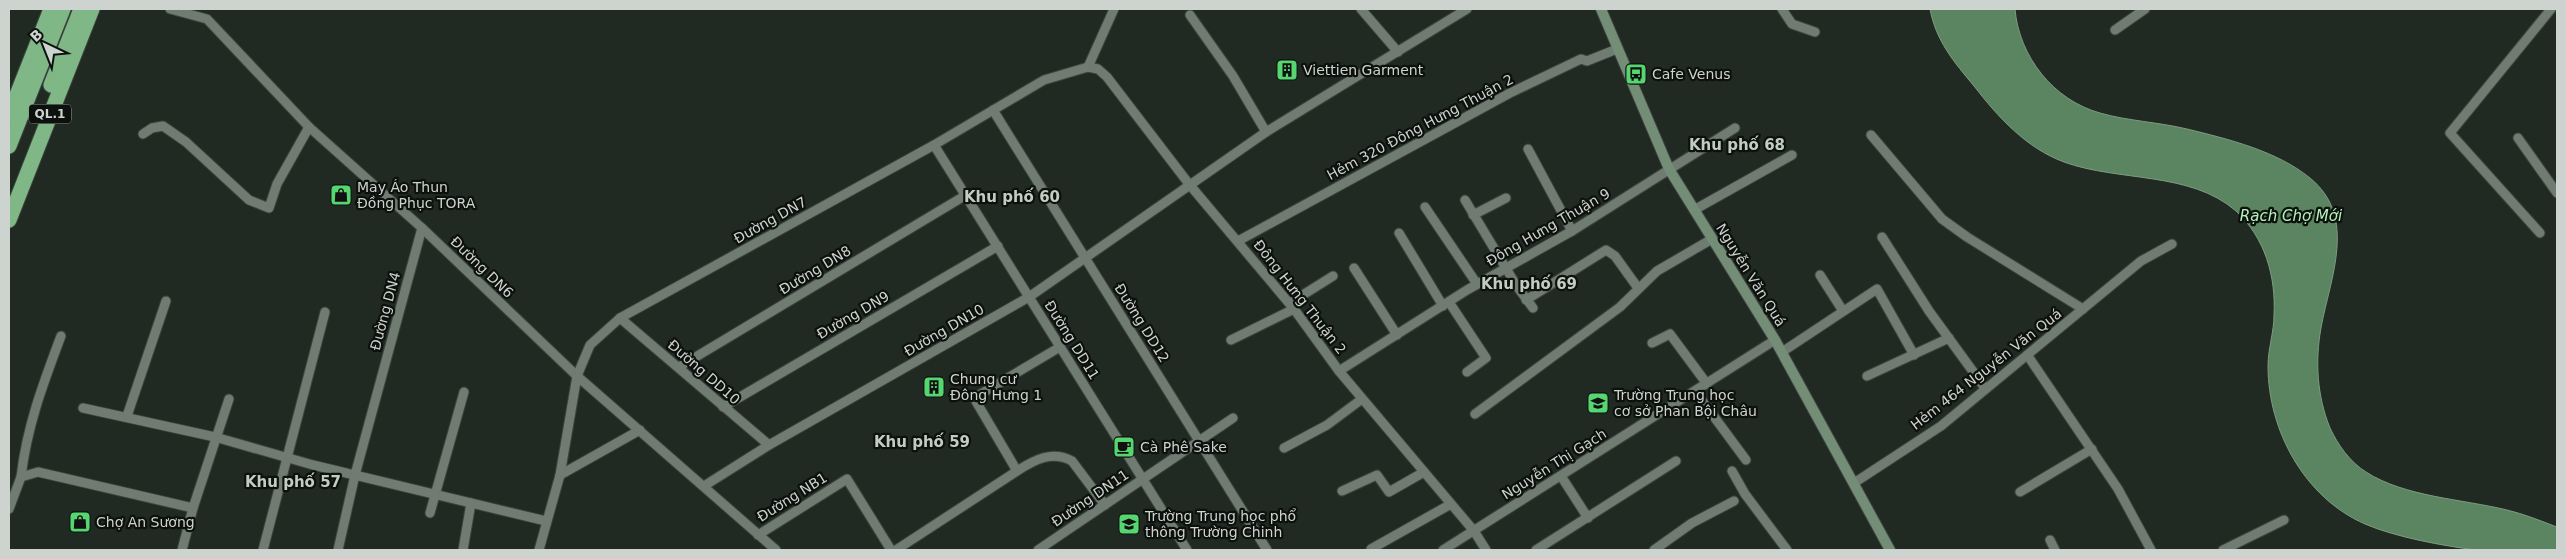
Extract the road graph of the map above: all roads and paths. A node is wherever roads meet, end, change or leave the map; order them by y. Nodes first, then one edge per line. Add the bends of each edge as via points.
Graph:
1 (51, 9) edge
2 (63, 9) edge
3 (81, 9) edge
4 (92, 9) edge
5 (170, 9) edge
6 (1114, 9) edge
7 (1361, 9) edge
8 (1467, 9) edge
9 (1601, 9) edge
10 (1782, 9) edge
11 (2145, 9) edge
12 (2551, 9) edge
13 (1190, 14) dead end
14 (2115, 30) dead end
15 (1815, 32) dead end
16 (1617, 49) junction
17 (1398, 52) junction
18 (1088, 67) junction
19 (993, 110) junction
20 (9, 115) edge
21 (309, 127) junction
22 (1735, 128) dead end
23 (1266, 132) junction
24 (143, 134) dead end
25 (1872, 135) dead end
26 (2518, 138) dead end
27 (934, 145) junction
28 (9, 146) edge
29 (1528, 149) dead end
30 (1792, 155) dead end
31 (1669, 169) junction
32 (1189, 184) junction
33 (9, 191) edge
34 (2557, 193) edge
35 (966, 196) junction
36 (1506, 198) dead end
37 (1465, 200) dead end
38 (1425, 207) dead end
39 (1694, 210) junction
40 (1473, 215) junction
41 (9, 220) edge
42 (422, 228) junction
43 (1572, 231) junction
44 (1398, 233) dead end
45 (2540, 233) dead end
46 (1882, 237) dead end
47 (1712, 239) junction
48 (1238, 241) junction
49 (2172, 244) dead end
50 (998, 246) junction
51 (1086, 259) junction
52 (1354, 268) dead end
53 (1506, 270) junction
54 (1820, 275) dead end
55 (1333, 276) dead end
56 (1477, 284) junction
57 (1638, 288) junction
58 (1029, 297) junction
59 (1526, 300) junction
60 (166, 301) dead end
61 (1446, 304) junction
62 (1292, 306) junction
63 (1533, 308) dead end
64 (2083, 309) junction
65 (1843, 311) junction
66 (325, 312) dead end
67 (620, 318) junction
68 (1397, 335) junction
69 (61, 336) dead end
70 (1949, 338) junction
71 (1231, 340) dead end
72 (1775, 340) junction
73 (1652, 343) dead end
74 (1060, 347) junction
75 (1782, 352) junction
76 (1914, 355) junction
77 (2028, 356) junction
78 (679, 367) junction
79 (1339, 371) junction
80 (1467, 372) dead end
81 (577, 376) junction
82 (1868, 376) dead end
83 (1707, 384) junction
84 (1985, 388) junction
85 (1695, 391) junction
86 (464, 392) dead end
87 (229, 399) dead end
88 (1362, 399) junction
89 (723, 407) junction
90 (83, 408) dead end
91 (1475, 414) dead end
92 (127, 416) junction
93 (1233, 418) dead end
94 (640, 430) junction
95 (215, 437) junction
96 (1199, 441) junction
97 (769, 445) junction
98 (1284, 448) dead end
99 (2092, 449) junction
100 (288, 458) junction
101 (1746, 460) dead end
102 (1676, 462) dead end
103 (1017, 471) junction
104 (1732, 471) dead end
105 (1424, 472) junction
106 (355, 475) junction
107 (560, 475) junction
108 (1561, 476) junction
109 (21, 477) junction
110 (1143, 479) junction
111 (1854, 483) junction
112 (704, 486) junction
113 (1342, 491) dead end
114 (2020, 492) dead end
115 (434, 494) junction
116 (1734, 501) dead end
117 (471, 503) junction
118 (1105, 504) junction
119 (1451, 504) junction
120 (193, 508) junction
121 (9, 509) edge
122 (430, 513) dead end
123 (1588, 518) junction
124 (2284, 520) dead end
125 (546, 521) junction
126 (1474, 532) junction
127 (758, 534) junction
128 (2050, 540) dead end
129 (1371, 549) dead end
130 (182, 550) edge
131 (263, 550) edge
132 (338, 550) edge
133 (463, 550) edge
134 (539, 550) edge
135 (776, 550) edge
136 (891, 550) edge
137 (896, 550) edge
138 (1038, 550) edge
139 (1187, 550) edge
140 (1267, 550) edge
141 (1443, 550) edge
142 (1486, 550) edge
143 (1536, 550) edge
144 (1654, 550) edge
145 (1787, 550) edge
146 (1890, 550) edge
147 (2055, 550) edge
148 (2151, 550) edge
149 (2223, 550) edge

1 - 20 highway, QL.1
2 - 28 highway, QL.1
3 - 33 highway, QL.1
4 - 41 highway, QL.1
5 - 21 street, Đường DN6 via 207,18
6 - 18 street
7 - 17 street
8 - 17 street, Đường DN10
9 - 16 main road, Nguyễn Văn Quá
10 - 15 street via 1792,24
11 - 14 street
12 - 45 street via 2450,133
13 - 23 street via 1233,76
16 - 31 main road, Nguyễn Văn Quá
16 - 48 street, Hẻm 320 Đông Hưng Thuận 2 via 1588,61 1581,59 1510,93
17 - 23 street, Đường DN10
18 - 19 street, Đường DN7 via 1044,80
18 - 32 street, Đông Hưng Thuận 2 via 1098,69 1107,77
19 - 27 street, Đường DN7
19 - 51 street, Đường DD12
21 - 24 street via 277,184 269,208 249,200 186,142 163,126
21 - 42 street, Đường DN6
22 - 31 street, Đông Hưng Thuận 9
23 - 32 street, Đường DN10
25 - 64 street via 1942,219
26 - 34 street
27 - 35 street, Đường DD11
27 - 67 street, Đường DN7
29 - 43 street
30 - 39 street
31 - 39 main road, Nguyễn Văn Quá
31 - 43 street, Đông Hưng Thuận 9
32 - 48 street, Đông Hưng Thuận 2
32 - 51 street, Đường DN10
35 - 50 street, Đường DD11
35 - 78 street, Đường DN8
36 - 40 street
37 - 40 street
38 - 56 street
39 - 47 main road, Nguyễn Văn Quá
40 - 53 street
42 - 81 street, Đường DN6
42 - 106 street, Đường DN4
43 - 53 street, Đông Hưng Thuận 9
44 - 61 street
46 - 70 street
47 - 57 street via 1657,271
47 - 72 main road, Nguyễn Văn Quá
48 - 62 street, Đông Hưng Thuận 2
49 - 64 street, Hẻm 464 Nguyễn Văn Quá via 2141,260
50 - 58 street, Đường DD11
50 - 89 street, Đường DN9
51 - 58 street, Đường DN10
51 - 96 street, Đường DD12
52 - 68 street
53 - 56 street, Đông Hưng Thuận 9
53 - 59 street
54 - 65 street
55 - 62 street
56 - 61 street, Đông Hưng Thuận 9
57 - 59 street via 1615,256 1606,250
57 - 91 street via 1620,307
58 - 74 street, Đường DD11
58 - 97 street, Đường DN10
59 - 63 street
60 - 92 street
61 - 68 street, Đông Hưng Thuận 9
61 - 80 street via 1486,358
62 - 71 street
62 - 79 street, Đông Hưng Thuận 2
64 - 77 street, Hẻm 464 Nguyễn Văn Quá
65 - 75 street
65 - 76 street via 1877,289
66 - 100 street
67 - 78 street, Đường DD10
67 - 81 street, Đường DN7 via 590,345
68 - 79 street, Đông Hưng Thuận 9
69 - 109 street via 25,442
70 - 76 street
70 - 84 street
72 - 75 main road, Nguyễn Văn Quá
72 - 83 street, Nguyễn Thị Gạch
73 - 83 street via 1670,334
74 - 103 street via 974,398
74 - 110 street, Đường DD11
75 - 111 main road, Nguyễn Văn Quá
76 - 82 street
77 - 84 street, Hẻm 464 Nguyễn Văn Quá
77 - 99 street
78 - 89 street, Đường DD10
79 - 88 street, Đông Hưng Thuận 2
81 - 94 street, Đường DN6
81 - 107 street, Đường DN7
83 - 85 street, Nguyễn Thị Gạch
84 - 111 street, Hẻm 464 Nguyễn Văn Quá via 1941,426
85 - 101 street
85 - 108 street, Nguyễn Thị Gạch
86 - 115 street
87 - 95 street
88 - 98 street via 1327,425
88 - 105 street, Đông Hưng Thuận 2
89 - 97 street, Đường DD10
90 - 92 street
92 - 95 street
93 - 96 street, Đường DN11
94 - 107 street
94 - 112 street, Đường DN6
95 - 100 street
95 - 120 street
96 - 110 street, Đường DN11
96 - 140 street, Đường DD12
97 - 112 street, Đường DN10
99 - 114 street
99 - 148 street
100 - 106 street
100 - 131 street
102 - 123 street
103 - 118 street via 1044,457 1066,458 1072,461
103 - 137 street
104 - 145 street
105 - 113 street via 1389,492 1377,475
105 - 119 street, Đông Hưng Thuận 2
106 - 115 street
106 - 132 street
107 - 125 street, Đường DN7
108 - 123 street
108 - 126 street, Nguyễn Thị Gạch
109 - 120 street via 38,472
109 - 121 street
110 - 118 street, Đường DN11
110 - 139 street, Đường DD11
111 - 146 main road, Nguyễn Văn Quá
112 - 127 street, Đường DN6
115 - 117 street
115 - 122 street
116 - 144 street via 1692,523
117 - 125 street
117 - 133 street
118 - 138 street, Đường DN11
119 - 126 street, Đông Hưng Thuận 2
119 - 129 street
120 - 130 street
123 - 143 street
124 - 149 street
125 - 134 street, Đường DN7
126 - 141 street, Nguyễn Thị Gạch
126 - 142 street, Đông Hưng Thuận 2
127 - 135 street, Đường DN6
127 - 136 street, Đường NB1 via 847,479
128 - 147 street

